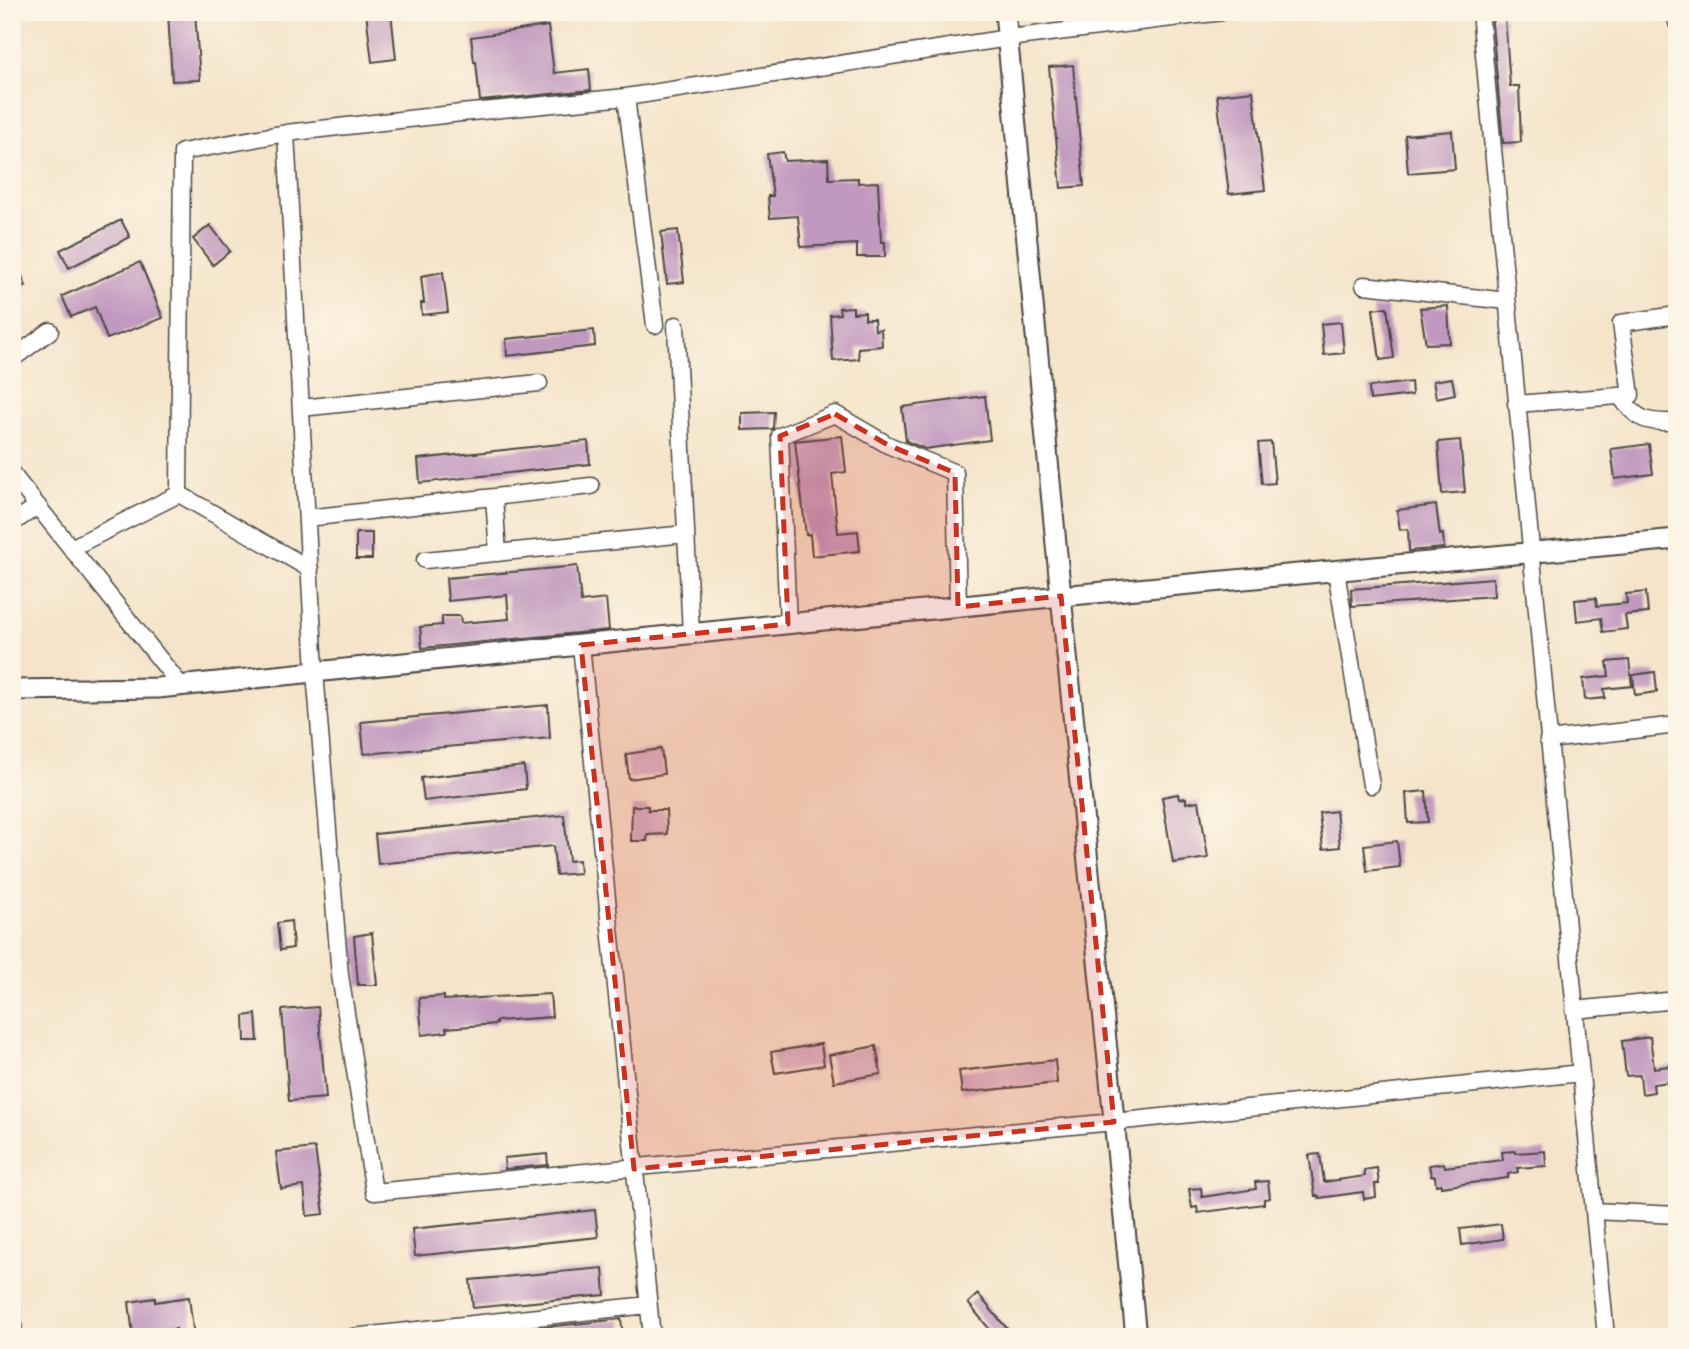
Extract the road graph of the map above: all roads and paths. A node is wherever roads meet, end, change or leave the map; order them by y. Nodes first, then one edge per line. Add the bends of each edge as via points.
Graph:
1 (1006, 12) edge
2 (1222, 12) edge
3 (1480, 12) edge
4 (1676, 12) edge
5 (1677, 23) edge
6 (1008, 38) junction
7 (626, 97) junction
8 (286, 133) junction
9 (1364, 285) dead end
10 (1507, 301) junction
11 (1677, 315) edge
12 (676, 325) dead end
13 (655, 326) dead end
14 (50, 331) dead end
15 (12, 359) edge
16 (539, 383) dead end
17 (1620, 396) junction
18 (1516, 404) junction
19 (301, 408) junction
20 (1677, 422) edge
21 (12, 474) edge
22 (591, 486) dead end
23 (179, 494) junction
24 (494, 497) junction
25 (38, 506) junction
26 (307, 518) junction
27 (12, 523) edge
28 (686, 534) junction
29 (1677, 539) edge
30 (71, 548) junction
31 (1530, 552) junction
32 (498, 553) junction
33 (425, 560) dead end
34 (310, 569) junction
35 (1336, 571) junction
36 (1061, 596) junction
37 (958, 607) junction
38 (788, 624) junction
39 (691, 634) junction
40 (582, 645) junction
41 (315, 672) junction
42 (181, 686) junction
43 (12, 690) edge
44 (1677, 725) edge
45 (1548, 740) junction
46 (1371, 785) dead end
47 (1677, 1000) edge
48 (1574, 1010) junction
49 (1581, 1073) junction
50 (1114, 1122) junction
51 (635, 1169) junction
52 (1594, 1210) junction
53 (1677, 1215) edge
54 (648, 1306) junction
55 (12, 1310) edge
56 (14, 1337) edge
57 (353, 1337) edge
58 (652, 1337) edge
59 (1136, 1337) edge
60 (1606, 1337) edge

1 - 6 street
2 - 6 street
3 - 10 street
4 - 5 street
6 - 7 street
6 - 36 street
7 - 8 street
7 - 13 street
8 - 19 street
8 - 23 street via 182,152
9 - 10 street
10 - 18 street
11 - 17 street via 1621,323 1631,395
12 - 28 street
14 - 15 street
16 - 19 street
17 - 18 street
17 - 20 street via 1632,414 1652,423
18 - 31 street
19 - 26 street
21 - 25 street
22 - 24 street
23 - 30 street
23 - 34 street
24 - 26 street
24 - 32 street
25 - 27 street
25 - 30 street
26 - 34 street
28 - 32 street
28 - 39 street
29 - 31 street
30 - 42 street
31 - 35 street
31 - 45 street
32 - 33 street
34 - 41 street
35 - 36 street
35 - 46 street
36 - 37 street
36 - 50 street
37 - 38 street
37 - 38 street via 955,473 888,445 835,414 780,436
38 - 39 street
39 - 40 street
40 - 41 street
40 - 51 street
41 - 42 street
41 - 51 street via 340,975 374,1192
42 - 43 street
44 - 45 street
45 - 48 street
47 - 48 street
48 - 49 street
49 - 50 street
49 - 52 street
50 - 51 street
50 - 59 street
51 - 54 street
52 - 53 street
52 - 60 street
54 - 57 street
54 - 58 street
55 - 56 street

